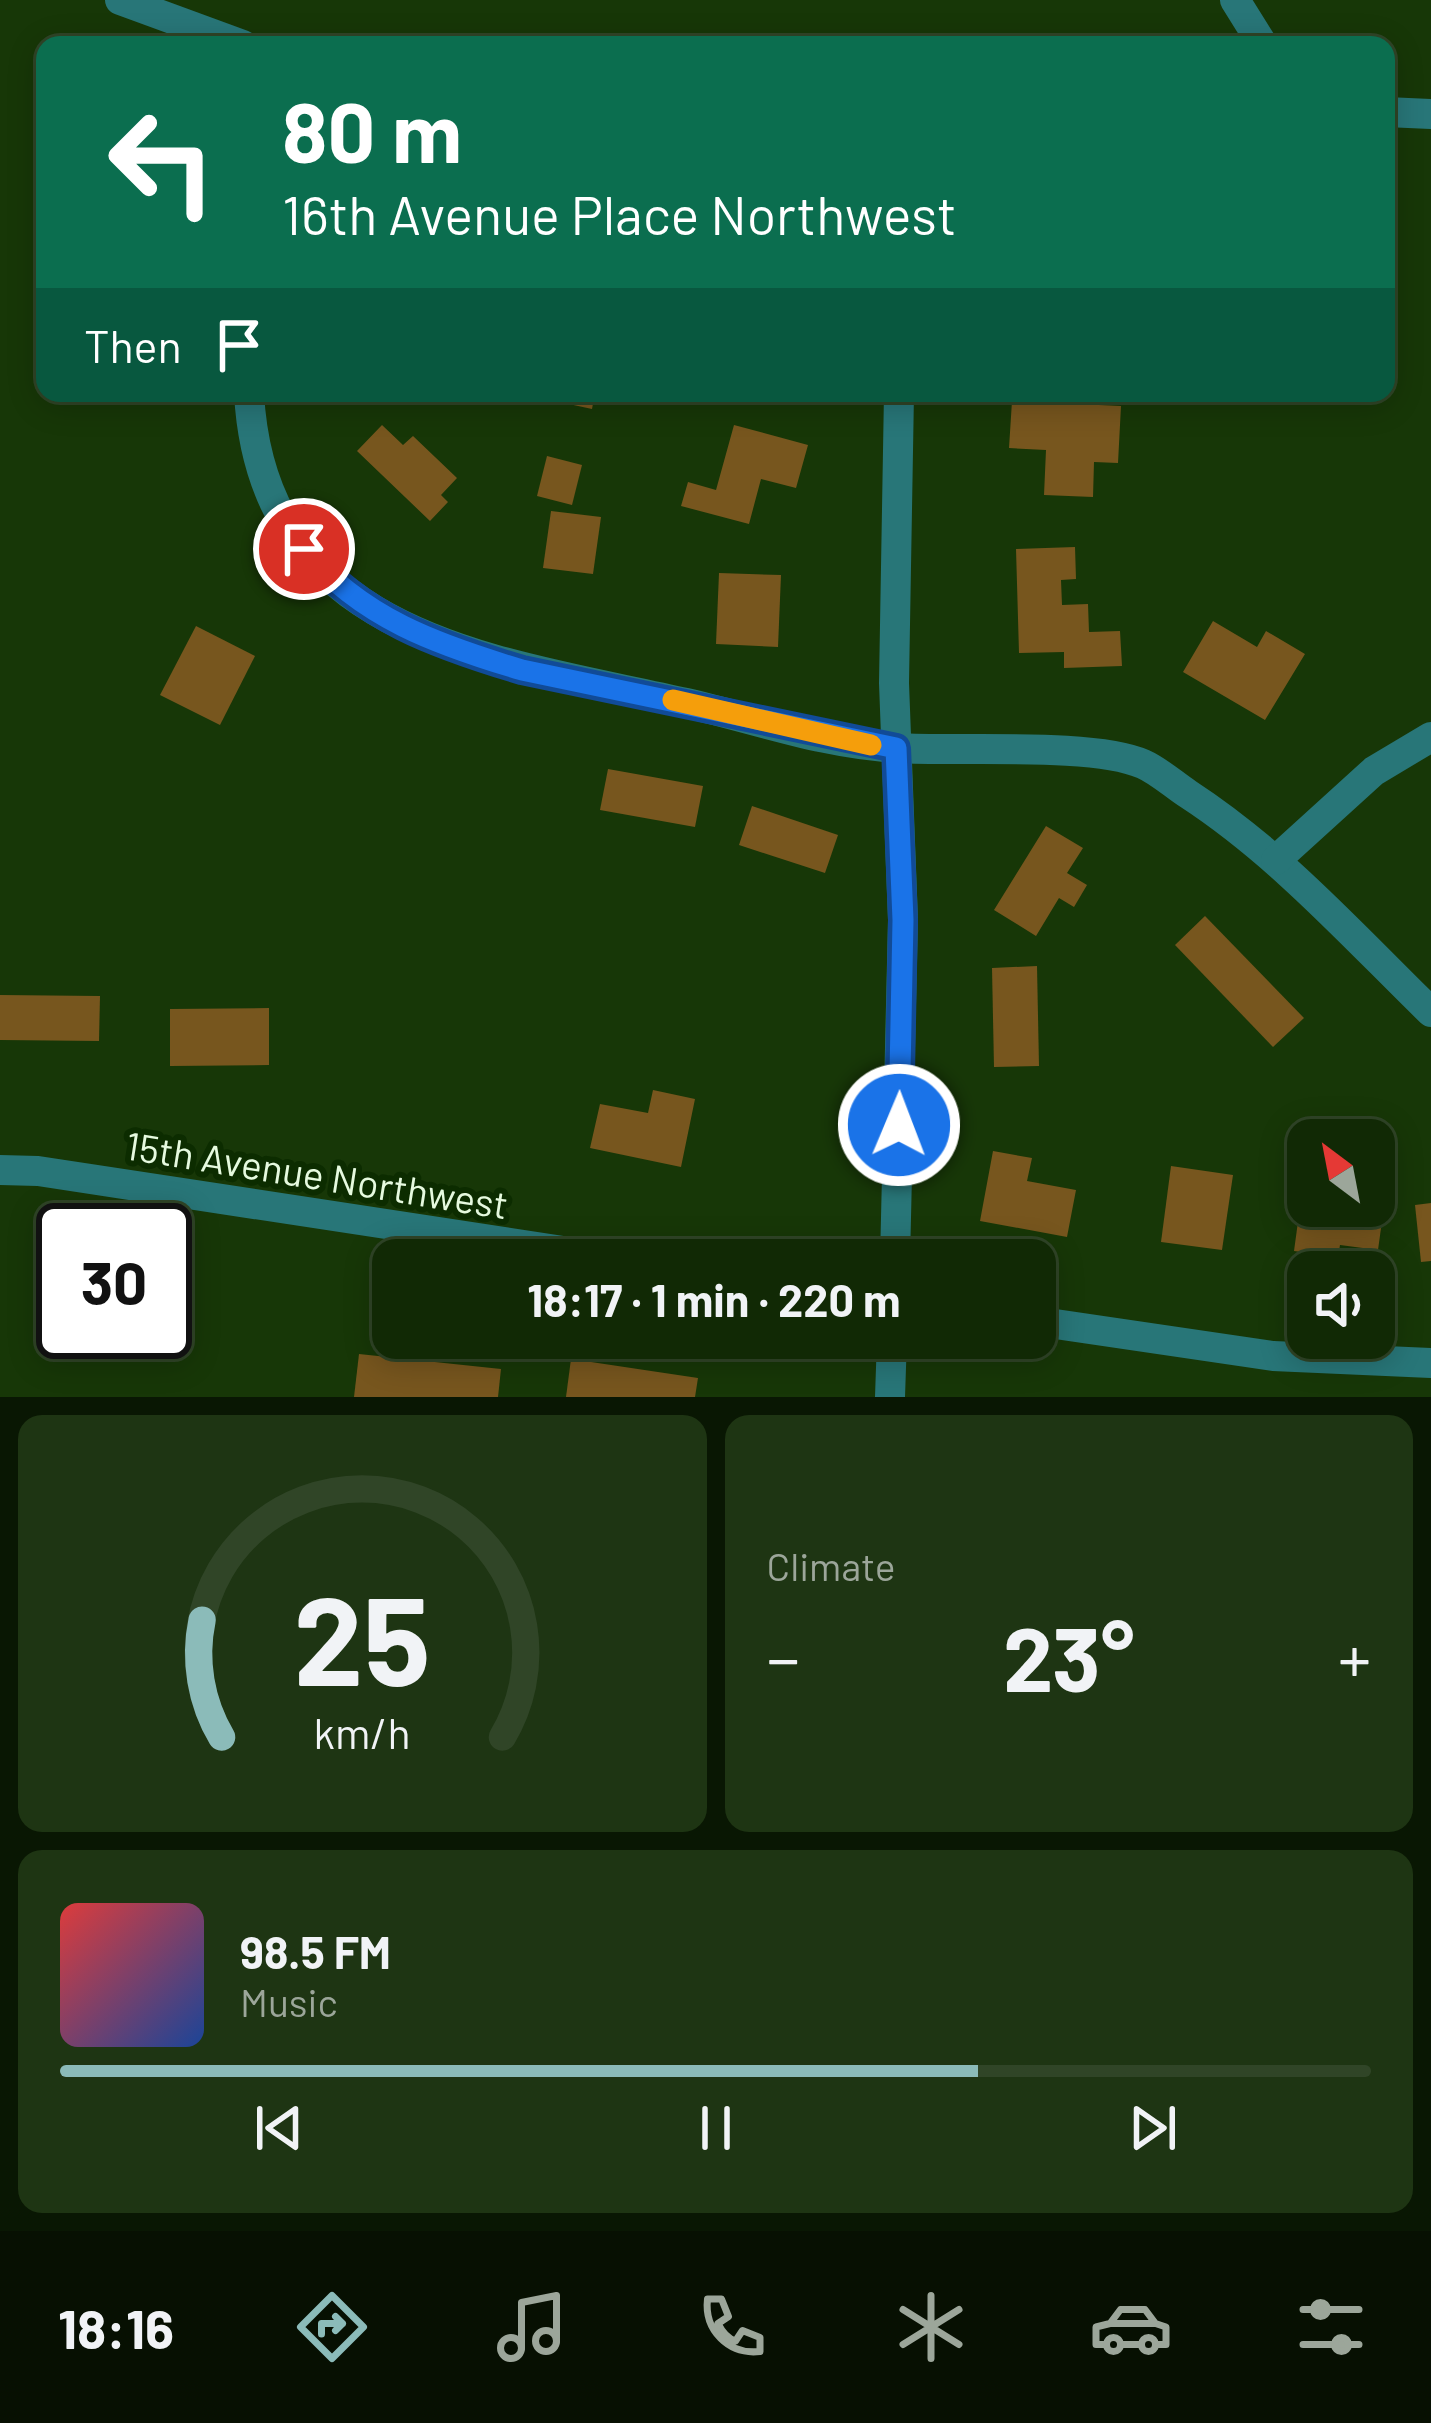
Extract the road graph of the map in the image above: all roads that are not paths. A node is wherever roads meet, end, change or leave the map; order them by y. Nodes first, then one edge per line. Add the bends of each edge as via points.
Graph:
1 (120, 0) edge
2 (1235, 0) edge
3 (218, 36) edge
4 (1257, 36) edge
5 (1395, 112) edge
6 (1431, 114) edge
7 (249, 402) edge
8 (899, 402) edge
9 (1431, 736) edge
10 (896, 748) junction
11 (1276, 860) junction
12 (1431, 1012) edge
13 (0, 1170) edge
14 (484, 1239) edge
15 (896, 1239) edge
16 (1056, 1324) edge
17 (891, 1359) edge
18 (1431, 1363) edge
19 (890, 1397) edge

1 - 3 street
2 - 4 street
5 - 6 street
7 - 10 street via 251,437 287,524 328,578 366,608 522,670
8 - 10 street
9 - 11 street via 1374,771
10 - 11 street via 1142,763
10 - 15 street via 903,920
11 - 12 street
13 - 14 street, 15th Avenue Northwest
16 - 18 street via 1273,1356
17 - 19 street

